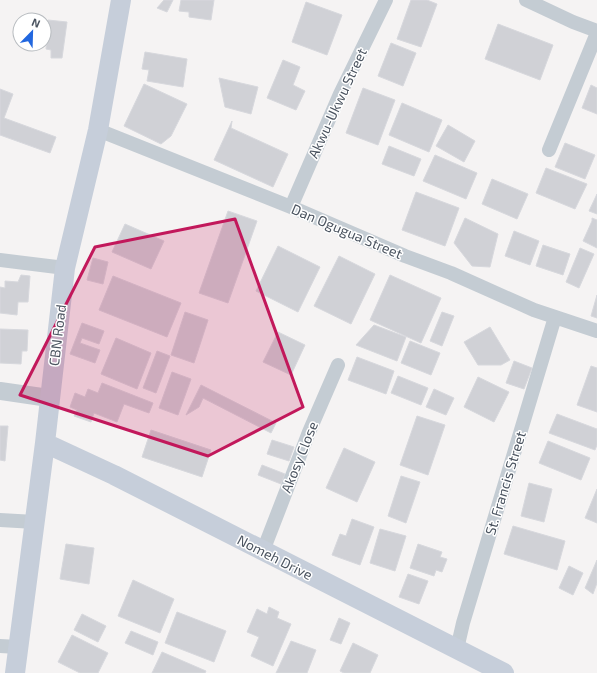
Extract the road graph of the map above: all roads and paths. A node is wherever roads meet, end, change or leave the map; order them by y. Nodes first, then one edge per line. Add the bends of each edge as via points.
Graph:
1 (121, 0) edge
2 (386, 0) edge
3 (526, 0) edge
4 (597, 32) edge
5 (98, 130) junction
6 (549, 150) dead end
7 (291, 207) junction
8 (0, 260) edge
9 (65, 268) junction
10 (555, 317) junction
11 (597, 331) edge
12 (338, 365) dead end
13 (0, 391) edge
14 (49, 398) junction
15 (45, 443) junction
16 (0, 520) edge
17 (35, 522) junction
18 (263, 551) junction
19 (9, 647) edge
20 (457, 649) junction
21 (15, 673) edge
22 (504, 673) edge

1 - 5 main road, CBN Road
2 - 7 street, Akwu-Ukwu Street via 340,94
3 - 4 street
4 - 6 street
5 - 7 street, Dan Ogugua Street
5 - 9 main road, CBN Road
7 - 10 street, Dan Ogugua Street
8 - 9 street
9 - 14 main road, CBN Road
10 - 11 street, Dan Ogugua Street
10 - 20 street, St. Francis Street
12 - 18 street, Akosy Close
13 - 14 street
14 - 15 main road, CBN Road
15 - 17 main road, CBN Road
15 - 18 main road, Nomeh Drive
16 - 17 street
17 - 19 main road, CBN Road
18 - 20 main road, Nomeh Drive
19 - 21 main road, CBN Road
20 - 22 main road, Nomeh Drive

